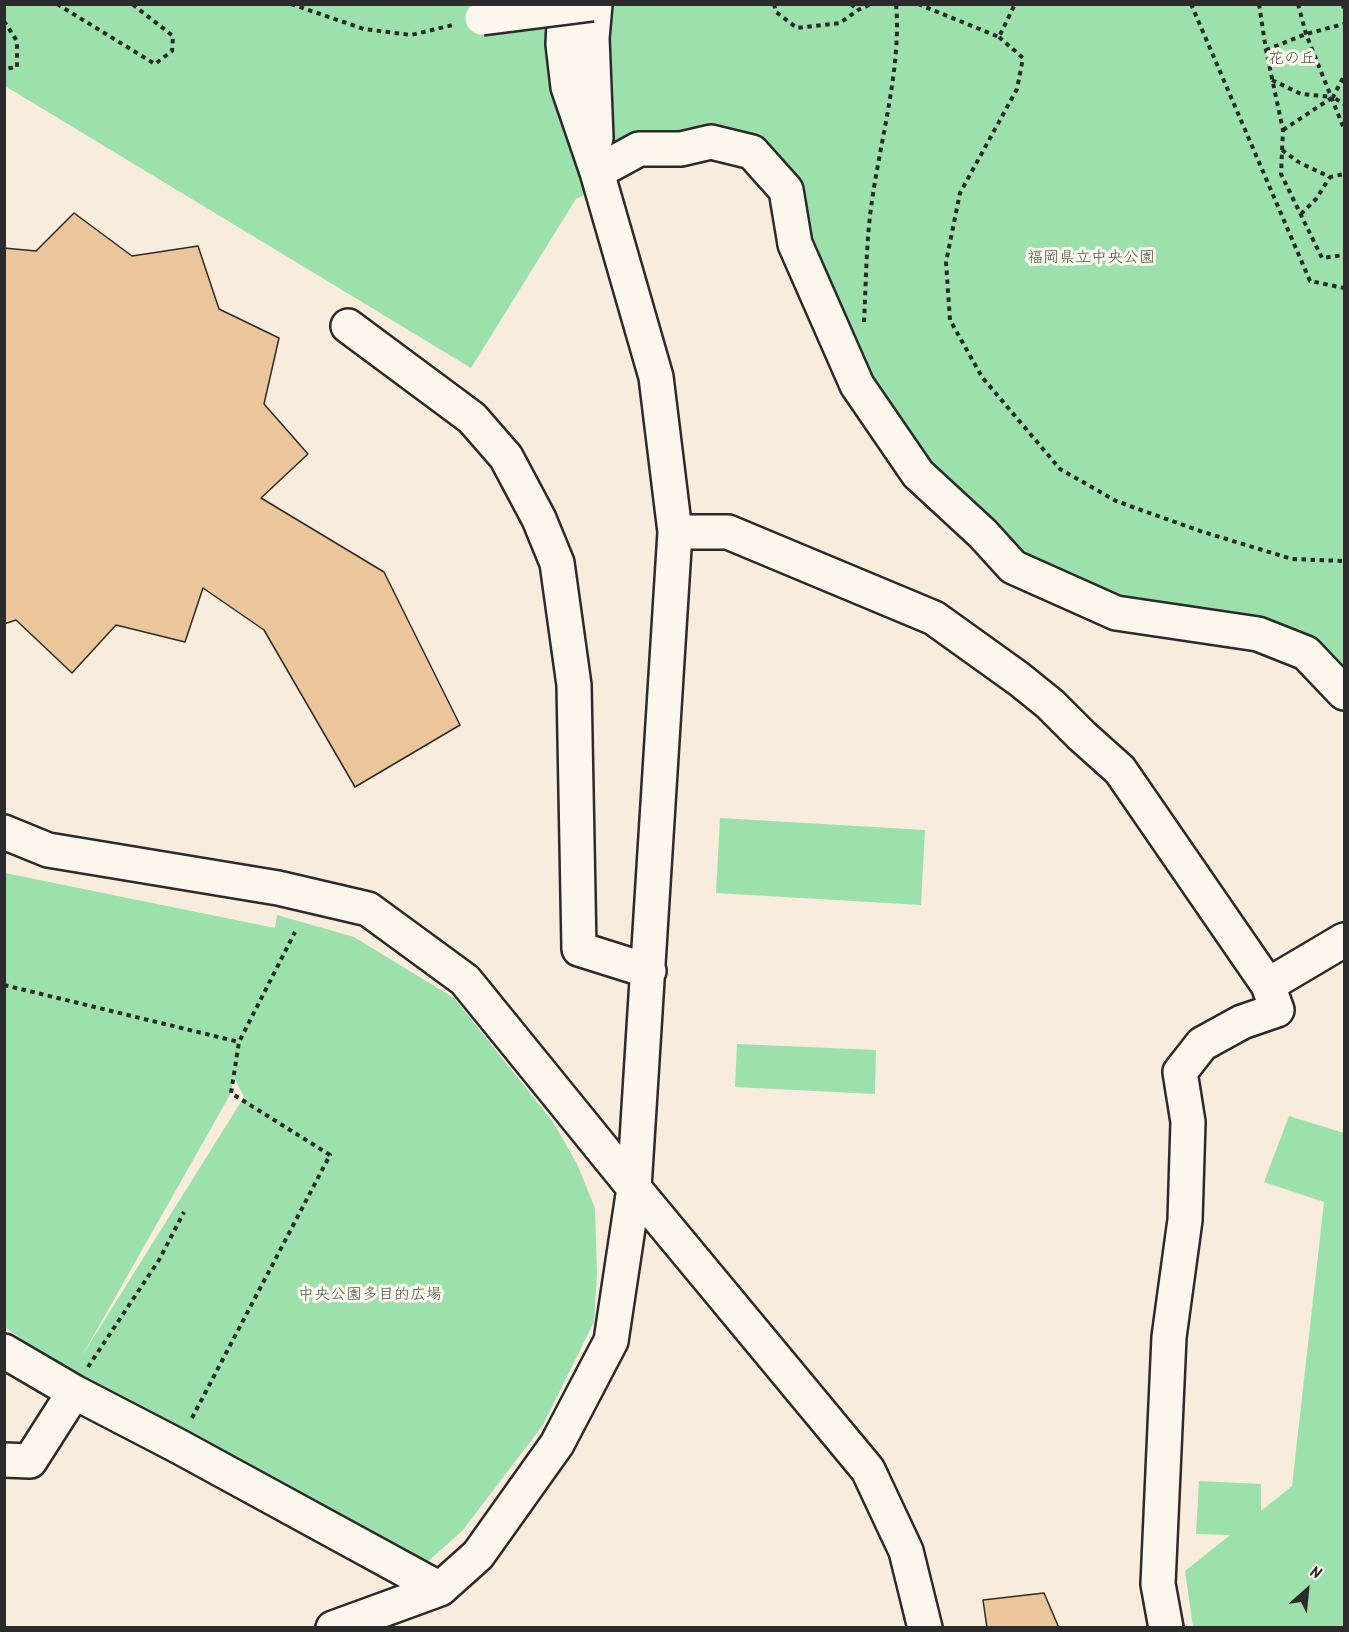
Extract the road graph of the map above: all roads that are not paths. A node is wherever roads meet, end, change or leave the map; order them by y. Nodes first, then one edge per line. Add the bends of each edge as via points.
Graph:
1 (565, 4) edge
2 (594, 4) edge
3 (482, 18) road end
4 (597, 172) junction
5 (348, 326) dead end
6 (675, 532) junction
7 (1344, 693) edge
8 (4, 832) edge
9 (1344, 940) edge
10 (649, 971) junction
11 (1268, 985) junction
12 (634, 1188) junction
13 (4, 1351) edge
14 (74, 1392) junction
15 (4, 1460) edge
16 (440, 1589) junction
17 (333, 1628) edge
18 (925, 1628) edge
19 (1166, 1628) edge

1 - 4 street via 563,44 568,87
2 - 3 street, bridge
2 - 4 street
4 - 6 street via 656,378
4 - 7 street via 639,149 681,149 711,142 752,152 786,190 795,244 857,385 918,474 1013,567 1116,613 1258,634 1306,653
5 - 10 street via 472,417 506,457 539,519 557,563 574,685 579,949
6 - 10 street
6 - 11 street via 728,532 934,618 1019,679 1120,770
8 - 12 street via 48,850 278,888 368,909 465,980
9 - 11 street
10 - 12 street
11 - 19 street via 1277,1010 1242,1022 1202,1044 1180,1072 1188,1122 1185,1220 1168,1349 1158,1584
12 - 16 street via 611,1341 557,1444 478,1555
12 - 18 street via 868,1470 906,1551
13 - 14 street
14 - 15 street via 30,1461
14 - 16 street
16 - 17 street

